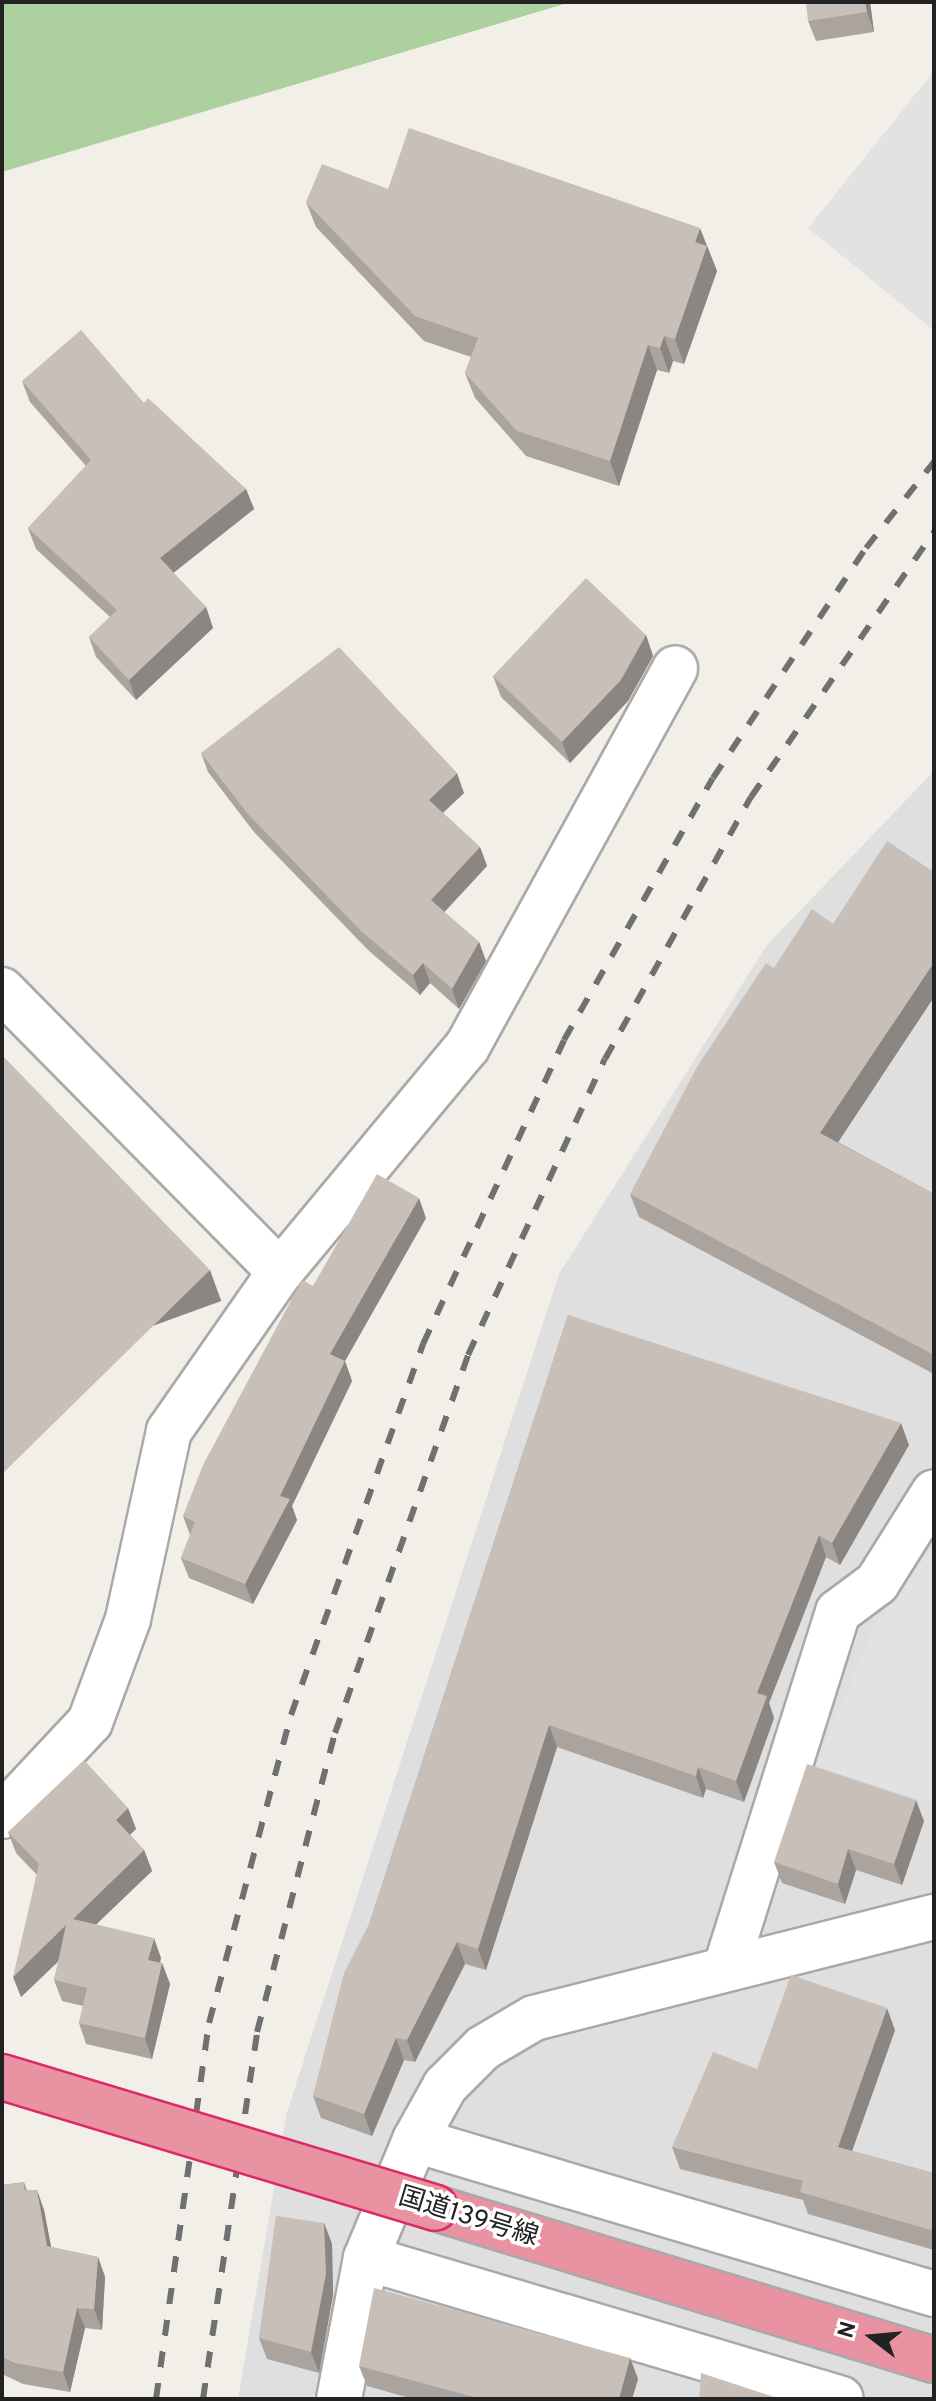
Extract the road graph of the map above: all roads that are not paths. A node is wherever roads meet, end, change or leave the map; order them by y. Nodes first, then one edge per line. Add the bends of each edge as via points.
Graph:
1 (675, 668) dead end
2 (2, 990) edge
3 (280, 1272) junction
4 (934, 1492) edge
5 (2, 1816) edge
6 (934, 1917) edge
7 (727, 1964) junction
8 (2, 2077) edge
9 (415, 2140) junction
10 (366, 2258) junction
11 (934, 2294) edge
12 (934, 2360) edge
13 (339, 2399) edge
14 (841, 2399) edge

1 - 3 street via 467,1047
2 - 3 street
3 - 5 street via 169,1431 128,1619 90,1722
4 - 7 street via 877,1583 838,1612
6 - 7 street
7 - 9 street via 534,2018 483,2048 445,2086
8 - 12 highway, 国道139号線, bridge
9 - 10 street
9 - 11 street
10 - 13 street
10 - 14 street

